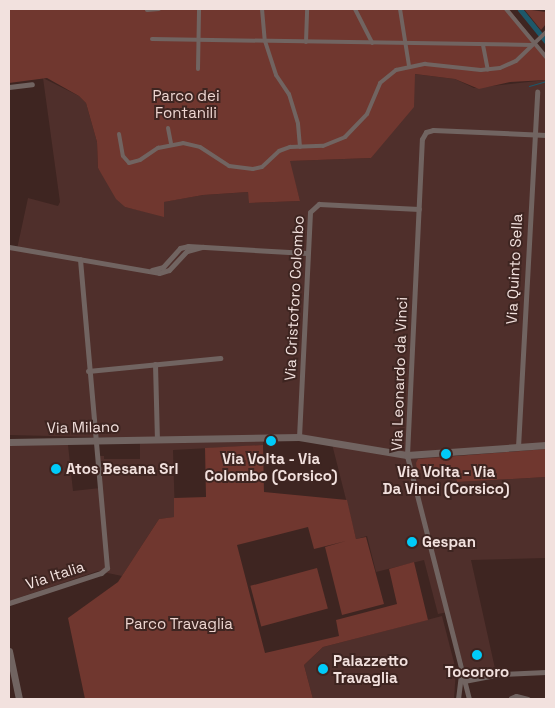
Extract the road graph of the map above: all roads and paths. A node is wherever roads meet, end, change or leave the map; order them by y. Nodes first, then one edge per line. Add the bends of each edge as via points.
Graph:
1 (159, 9) edge
2 (199, 9) edge
3 (262, 9) edge
4 (307, 9) edge
5 (355, 9) edge
6 (400, 9) edge
7 (506, 9) edge
8 (147, 10) dead end
9 (546, 32) edge
10 (152, 39) dead end
11 (199, 40) junction
12 (265, 41) junction
13 (306, 42) junction
14 (534, 42) junction
15 (372, 43) junction
16 (406, 43) junction
17 (484, 45) junction
18 (546, 57) edge
19 (409, 66) junction
20 (198, 68) dead end
21 (488, 70) junction
22 (32, 84) dead end
23 (9, 87) edge
24 (537, 92) dead end
25 (168, 128) dead end
26 (119, 134) dead end
27 (534, 135) junction
28 (546, 135) edge
29 (170, 144) junction
30 (300, 146) junction
31 (419, 210) junction
32 (9, 246) edge
33 (307, 253) junction
34 (80, 259) junction
35 (220, 358) dead end
36 (155, 364) junction
37 (88, 371) junction
38 (299, 437) junction
39 (157, 439) junction
40 (95, 440) junction
41 (9, 442) edge
42 (546, 445) edge
43 (518, 447) junction
44 (407, 455) junction
45 (9, 603) edge
46 (9, 651) edge
47 (461, 672) junction
48 (546, 672) edge
49 (464, 681) junction
50 (511, 698) edge
51 (19, 699) edge
52 (458, 699) edge
53 (469, 699) edge
54 (528, 699) edge

1 - 8 street
2 - 11 street
3 - 12 street
4 - 13 street
5 - 15 street
6 - 16 street
7 - 14 street
9 - 14 street
10 - 11 street
11 - 12 street
11 - 20 street
12 - 13 street
12 - 30 street via 274,68 289,94 298,124
13 - 15 street
14 - 17 street
14 - 18 street
14 - 21 street via 510,64
15 - 16 street
16 - 17 street
16 - 19 street
17 - 21 street
19 - 21 street via 443,65
19 - 30 street via 396,70 380,83 367,114 345,137 323,146
22 - 23 street
24 - 27 street, Via Quinto Sella
25 - 29 street
26 - 29 street via 123,156 129,162
27 - 28 street
27 - 31 street, Via Leonardo da Vinci via 426,132 422,139
27 - 43 street, Via Quinto Sella
29 - 30 street via 191,145 229,166 253,169 262,167 280,151
31 - 33 street, Via Cristoforo Colombo via 314,206 310,212
31 - 44 street, Via Leonardo da Vinci
32 - 34 street
33 - 34 street via 184,246 163,267 148,270
33 - 38 street, Via Cristoforo Colombo
34 - 37 street
35 - 36 street
36 - 37 street
36 - 39 street
37 - 40 street
38 - 39 street, Via Milano
38 - 44 street, Via Milano
39 - 40 street, Via Milano
40 - 41 street, Via Milano
40 - 45 street, Via Italia via 107,568 101,573
42 - 43 street, Via Milano
43 - 44 street, Via Milano
44 - 47 street, Via Leonardo da Vinci
46 - 51 street
47 - 49 street, Via Leonardo da Vinci
47 - 52 street, Via Leonardo da Vinci
48 - 49 street via 500,674
49 - 53 street, Via Leonardo da Vinci
50 - 54 street

